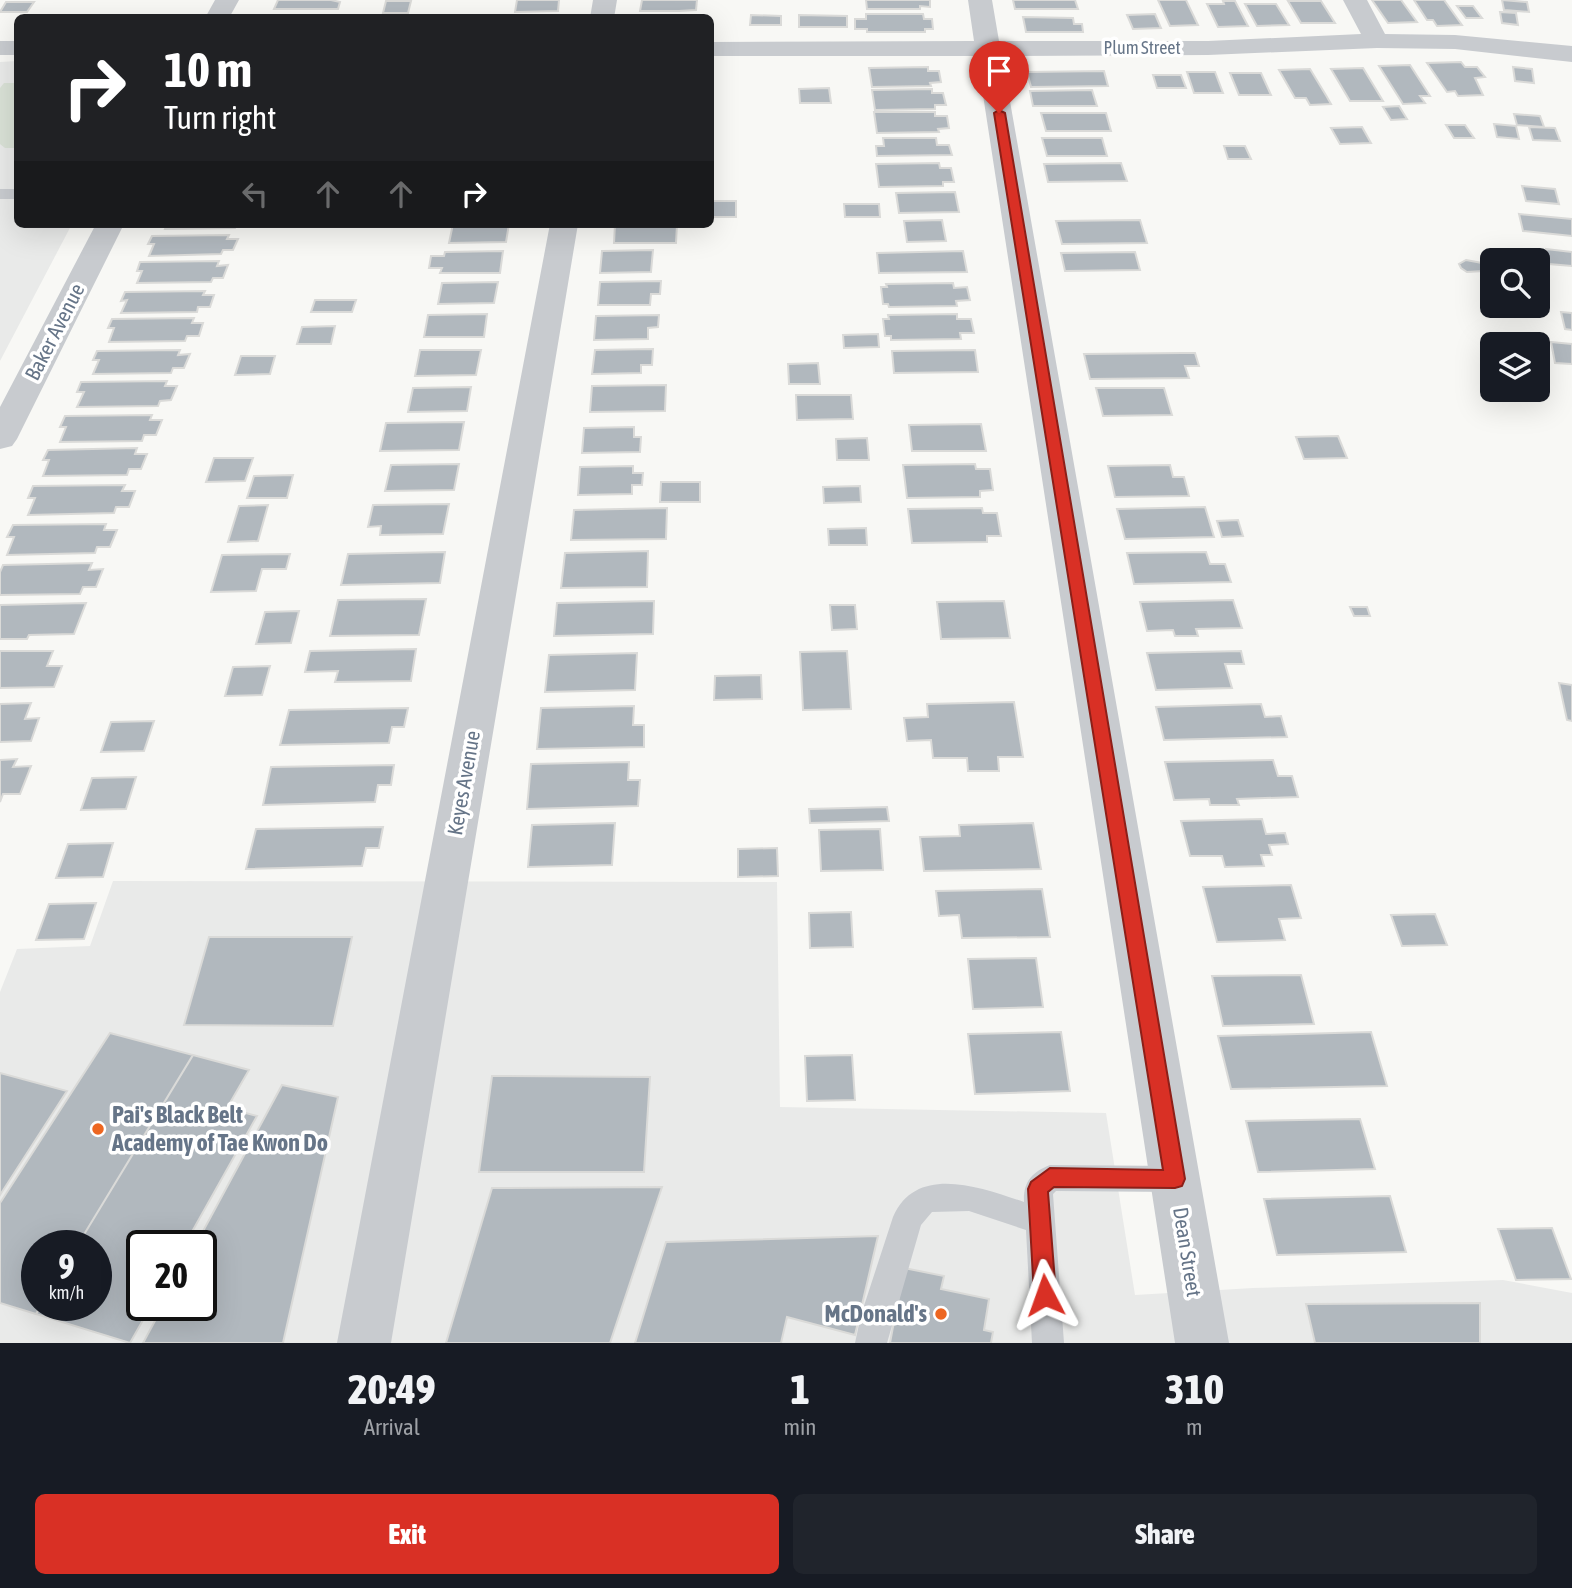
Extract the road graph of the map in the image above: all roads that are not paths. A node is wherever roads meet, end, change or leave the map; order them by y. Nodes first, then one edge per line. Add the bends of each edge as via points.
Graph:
1 (980, 0) edge
2 (1355, 0) edge
3 (1377, 41) junction
4 (989, 48) junction
5 (714, 49) edge
6 (1572, 54) edge
7 (108, 228) edge
8 (563, 228) edge
9 (0, 439) edge
10 (1175, 1179) junction
11 (1040, 1221) junction
12 (364, 1343) edge
13 (871, 1343) edge
14 (1048, 1343) edge
15 (1202, 1343) edge

1 - 4 street, Dean Street
2 - 3 street
3 - 4 street, Plum Street via 1208,48
3 - 6 street, Plum Street via 1455,42
4 - 5 street, Plum Street
4 - 10 street, Dean Street
7 - 9 street, Baker Avenue
8 - 12 street, Keyes Avenue
10 - 11 lane via 1050,1178 1038,1189
10 - 15 street, Dean Street
11 - 13 lane via 968,1197 925,1199 908,1217
11 - 14 lane

